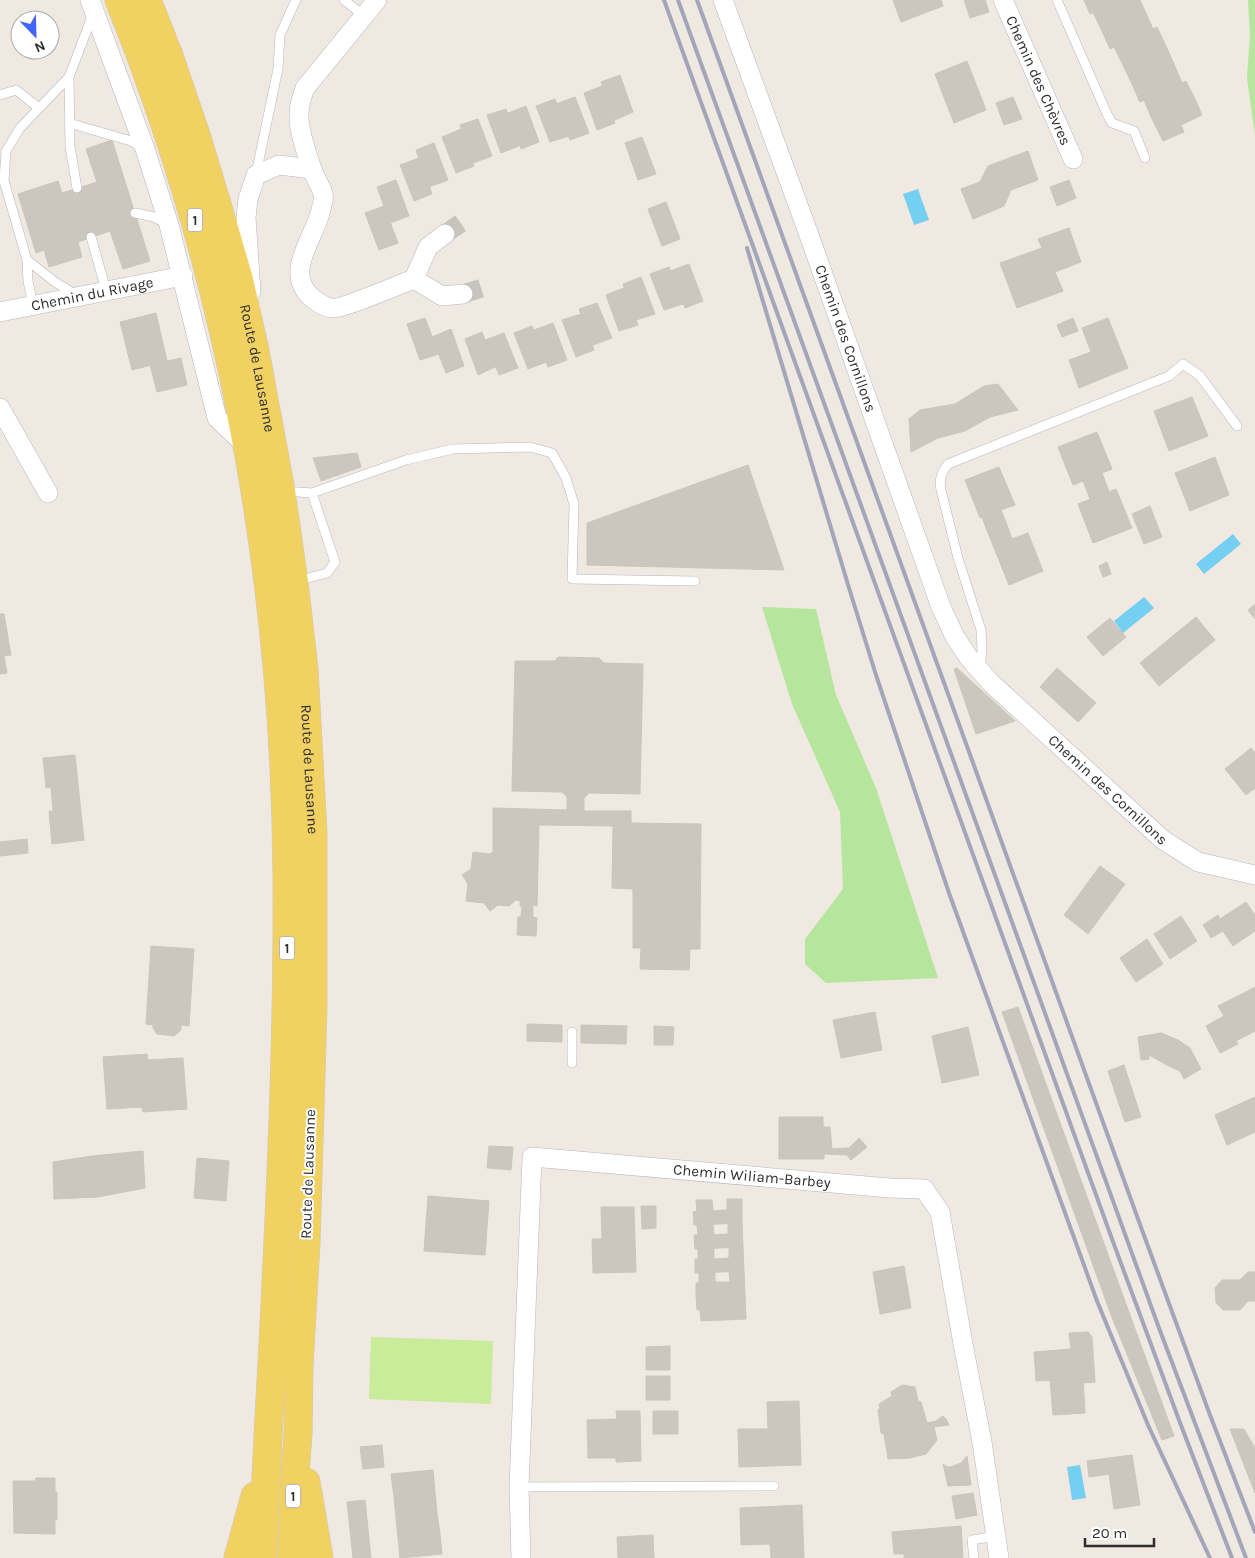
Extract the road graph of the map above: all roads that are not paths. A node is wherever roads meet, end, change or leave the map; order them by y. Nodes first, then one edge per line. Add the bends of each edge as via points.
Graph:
1 (147, 0) edge
2 (296, 0) edge
3 (344, 0) edge
4 (377, 0) edge
5 (723, 0) edge
6 (1003, 0) edge
7 (1057, 0) edge
8 (101, 3) edge
9 (364, 16) junction
10 (68, 77) junction
11 (0, 95) edge
12 (40, 108) junction
13 (70, 122) junction
14 (145, 149) junction
15 (1145, 158) dead end
16 (1072, 159) dead end
17 (312, 169) junction
18 (256, 175) junction
19 (77, 188) dead end
20 (135, 213) dead end
21 (170, 225) junction
22 (445, 234) tunnel mouth
23 (91, 237) dead end
24 (27, 260) junction
25 (183, 276) junction
26 (414, 279) junction
27 (106, 290) junction
28 (463, 294) tunnel mouth
29 (77, 296) junction
30 (33, 305) junction
31 (0, 312) edge
32 (255, 351) junction
33 (0, 408) edge
34 (1237, 426) dead end
35 (247, 447) junction
36 (281, 491) junction
37 (48, 493) dead end
38 (312, 493) junction
39 (695, 580) dead end
40 (294, 582) junction
41 (980, 670) junction
42 (1255, 875) edge
43 (572, 1032) dead end
44 (572, 1063) dead end
45 (298, 1434) junction
46 (267, 1452) junction
47 (774, 1486) dead end
48 (519, 1487) junction
49 (996, 1536) junction
50 (238, 1558) edge
51 (264, 1558) edge
52 (292, 1558) edge
53 (318, 1558) edge
54 (521, 1558) edge
55 (974, 1558) edge
56 (999, 1558) edge

1 - 32 main road, Route de Lausanne / 1 via 217,202
2 - 18 lane via 280,35 278,69
3 - 9 lane
4 - 9 street
5 - 41 street, Chemin des Cornillons via 941,607 955,637
6 - 16 street, Chemin des Chèvres
7 - 15 lane via 1112,123 1134,131
8 - 10 lane
8 - 14 street, Route de Lausanne
8 - 35 main road, Route de Lausanne / 1 via 144,62 184,182 210,274
9 - 17 street via 305,88 298,113 299,125
10 - 12 lane
10 - 13 lane
11 - 12 lane via 16,90
12 - 24 lane via 20,128 6,151 4,181
13 - 14 lane via 131,141
13 - 19 lane via 70,147
14 - 21 street, Route de Lausanne
17 - 18 street via 280,165
17 - 26 street via 324,195 321,214 299,271 302,286 308,294 332,309
18 - 32 street via 246,218
20 - 21 lane
21 - 25 street, Route de Lausanne
22 - 26 street via 428,247
23 - 27 lane
24 - 29 lane
24 - 30 lane
25 - 27 street, Chemin du Rivage
25 - 35 street, Route de Lausanne via 217,418
26 - 28 street via 442,296
27 - 29 street, Chemin du Rivage
29 - 30 street, Chemin du Rivage
30 - 31 street, Chemin du Rivage
32 - 36 main road, Route de Lausanne / 1
33 - 37 street
34 - 41 lane via 1200,376 1183,364 1169,376 948,464 939,479 958,558 981,630
35 - 46 main road, Route de Lausanne / 1 via 279,681 287,874 282,1134
36 - 38 lane
36 - 40 main road, Route de Lausanne / 1
38 - 39 lane via 406,460 453,449 530,447 552,453 566,478 574,504 572,579
38 - 40 lane via 335,562 327,573
40 - 45 main road, Route de Lausanne / 1 via 310,757 314,916
41 - 42 street, Chemin des Cornillons via 1163,840 1198,862
43 - 44 lane
45 - 52 main road, Route de Lausanne / 1
45 - 53 main road
46 - 50 main road
46 - 51 main road, Route de Lausanne / 1
47 - 48 lane
48 - 49 street, Chemin Wiliam-Barbey via 532,1157 924,1189 940,1212
48 - 54 street, Chemin Wiliam-Barbey
49 - 55 lane via 972,1540
49 - 56 street, Chemin Wiliam-Barbey

